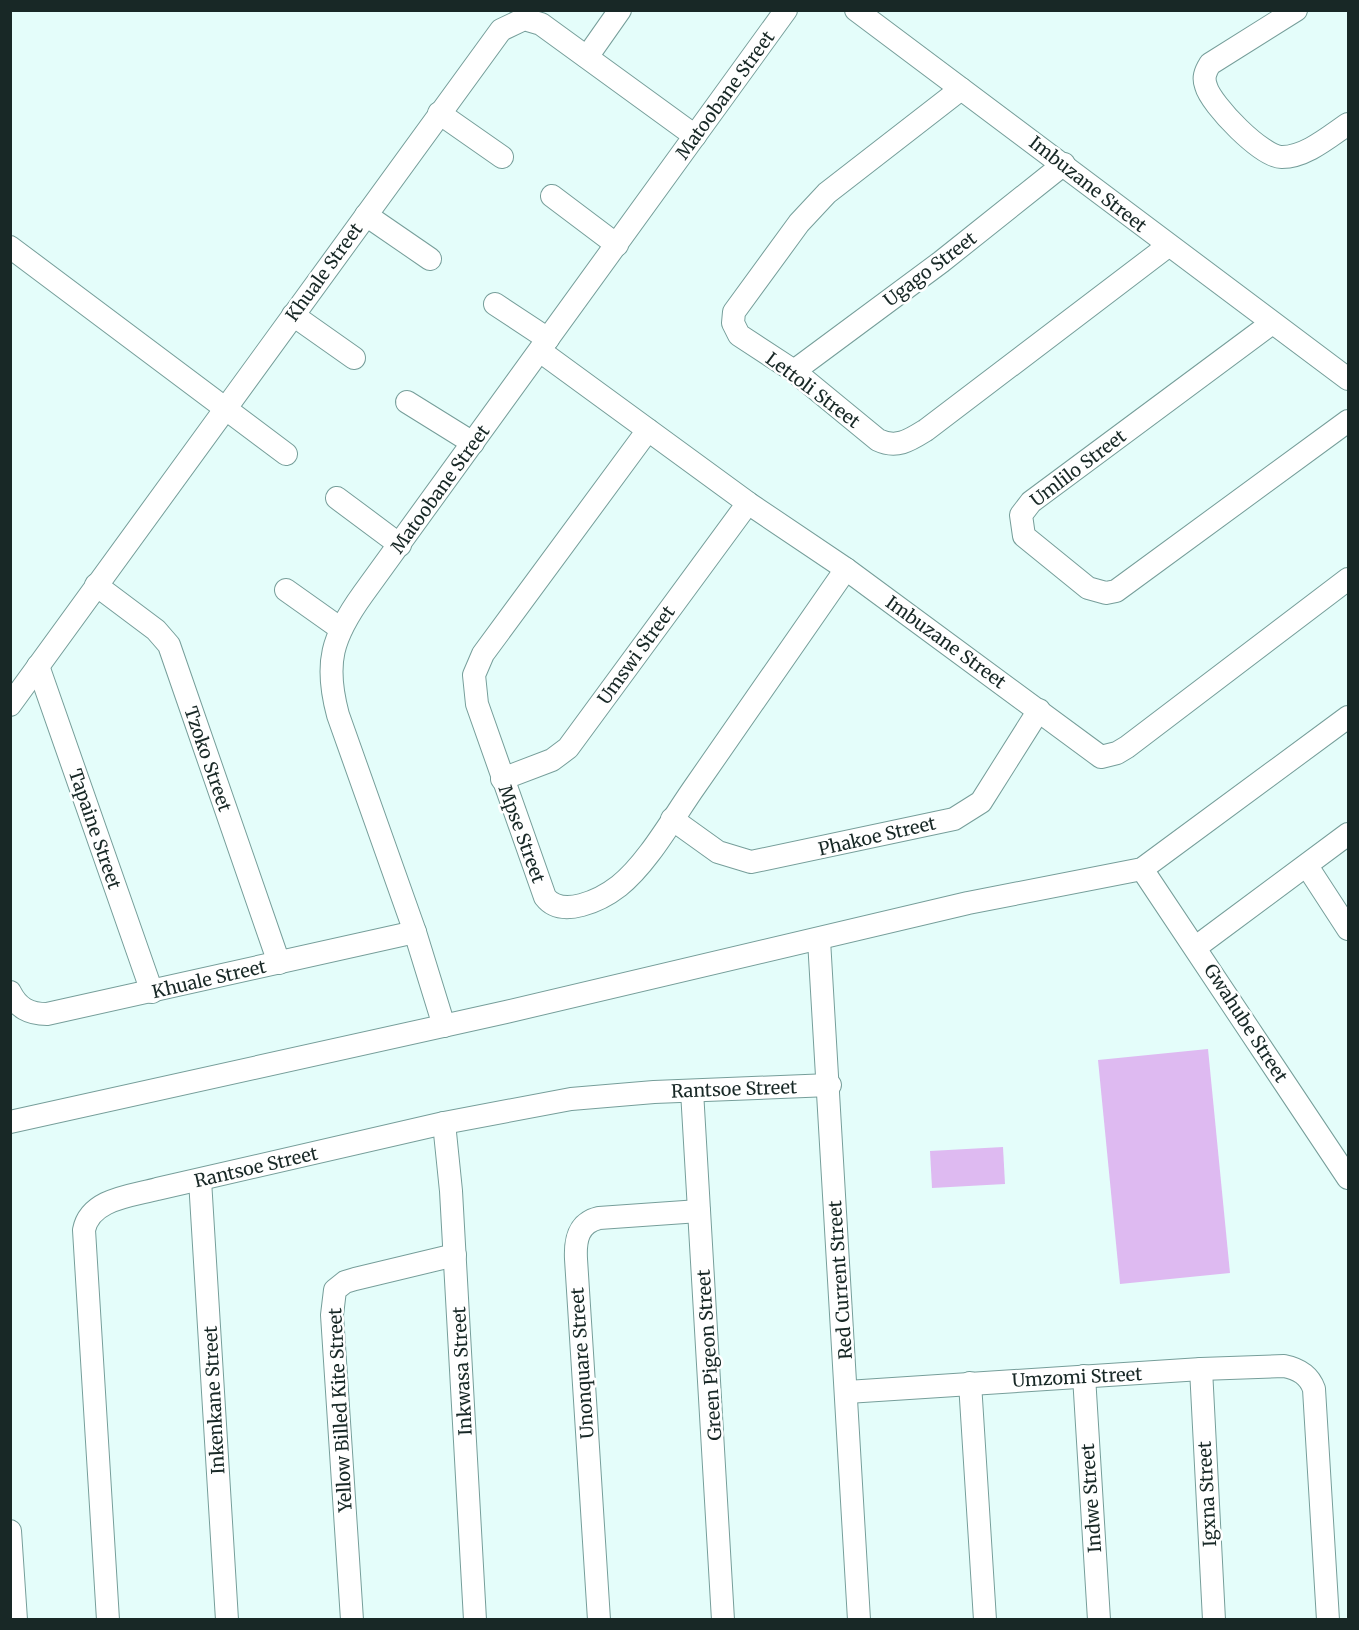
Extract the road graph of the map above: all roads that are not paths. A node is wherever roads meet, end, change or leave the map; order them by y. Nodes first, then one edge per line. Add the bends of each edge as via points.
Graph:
1 (620, 10) edge
2 (786, 10) edge
3 (856, 10) edge
4 (1296, 10) edge
5 (587, 57) junction
6 (961, 89) junction
7 (440, 112) junction
8 (1348, 124) edge
9 (695, 136) junction
10 (502, 157) dead end
11 (1064, 164) junction
12 (552, 196) dead end
13 (366, 215) junction
14 (617, 245) junction
15 (1168, 246) junction
16 (10, 247) edge
17 (430, 259) dead end
18 (495, 304) dead end
19 (292, 315) junction
20 (1272, 322) junction
21 (544, 345) junction
22 (354, 358) dead end
23 (794, 371) junction
24 (1348, 379) edge
25 (407, 402) dead end
26 (225, 408) junction
27 (1348, 421) edge
28 (648, 430) junction
29 (473, 443) junction
30 (285, 454) dead end
31 (337, 498) dead end
32 (748, 502) junction
33 (400, 545) junction
34 (846, 569) junction
35 (1348, 579) edge
36 (96, 585) junction
37 (286, 590) dead end
38 (340, 629) junction
39 (38, 666) junction
40 (10, 705) edge
41 (1040, 710) junction
42 (1348, 717) edge
43 (502, 779) junction
44 (672, 819) junction
45 (1348, 834) edge
46 (1307, 866) junction
47 (1142, 868) junction
48 (1348, 929) edge
49 (415, 932) junction
50 (819, 940) junction
51 (1196, 946) junction
52 (279, 963) junction
53 (10, 992) edge
54 (152, 992) junction
55 (444, 1026) junction
56 (830, 1085) junction
57 (692, 1090) junction
58 (10, 1122) edge
59 (444, 1123) junction
60 (1348, 1178) edge
61 (200, 1180) junction
62 (699, 1211) junction
63 (455, 1255) junction
64 (1201, 1369) junction
65 (1084, 1376) junction
66 (970, 1383) junction
67 (848, 1392) junction
68 (10, 1531) edge
69 (16, 1620) edge
70 (108, 1620) edge
71 (227, 1620) edge
72 (352, 1620) edge
73 (475, 1620) edge
74 (599, 1620) edge
75 (723, 1620) edge
76 (859, 1620) edge
77 (985, 1620) edge
78 (1099, 1620) edge
79 (1214, 1620) edge
80 (1328, 1620) edge

1 - 5 street
2 - 9 street, Matoobane Street
3 - 6 street, Imbuzane Street
4 - 8 street via 1209,64 1204,80 1210,95 1270,156 1300,153
5 - 7 street, Khuale Street via 541,24 524,19 515,21 501,30
5 - 9 street, Khuale Street
6 - 11 street, Imbuzane Street
6 - 23 street, Lettoli Street via 826,193 799,223 734,312 733,322 739,335
7 - 10 street
7 - 13 street, Khuale Street
9 - 14 street, Matoobane Street
11 - 15 street, Imbuzane Street
11 - 23 street, Ugago Street
12 - 14 street
13 - 17 street
13 - 19 street, Khuale Street
14 - 21 street, Matoobane Street
15 - 20 street, Imbuzane Street
15 - 23 street, Lettoli Street via 926,430 903,443 878,440
16 - 26 street
18 - 21 street, Imbuzane Street
19 - 22 street
19 - 26 street, Khuale Street
20 - 24 street, Imbuzane Street
20 - 27 street, Umlilo Street via 1031,502 1021,515 1024,536 1088,588 1106,593 1116,591
21 - 28 street, Imbuzane Street
21 - 29 street, Matoobane Street
25 - 29 street
26 - 30 street
26 - 36 street, Khuale Street
28 - 32 street, Imbuzane Street
28 - 43 street, Mpse Street via 476,667 473,682 477,704
29 - 33 street, Matoobane Street
31 - 33 street
32 - 34 street, Imbuzane Street
32 - 43 street, Umswi Street via 568,748 552,760
33 - 38 street, Matoobane Street
34 - 41 street, Imbuzane Street
34 - 44 street, Mpse Street
35 - 41 street, Imbuzane Street via 1117,753 1101,757 1092,753
36 - 39 street, Khuale Street
36 - 52 street, Tzoko Street via 156,630 169,645
37 - 38 street
38 - 49 street, Matoobane Street via 331,658 332,691
39 - 40 street, Khuale Street
39 - 54 street, Tapaine Street
41 - 44 street, Phakoe Street via 981,802 954,819 751,862 718,852
42 - 47 street
43 - 44 street, Mpse Street via 545,897 554,906 575,906 620,885
45 - 46 street
46 - 48 street
46 - 51 street
47 - 50 street via 968,903
47 - 51 street, Gwahube Street
49 - 52 street, Khuale Street
49 - 55 street, Matoobane Street
50 - 55 street
50 - 56 street, Red Current Street
51 - 60 street, Gwahube Street
52 - 54 street, Khuale Street
53 - 54 street, Khuale Street via 30,1013 46,1014
55 - 58 street
56 - 57 street, Rantsoe Street
56 - 67 street, Red Current Street
57 - 59 street, Rantsoe Street via 571,1100
57 - 62 street, Green Pigeon Street
59 - 61 street, Rantsoe Street
59 - 63 street, Inkwasa Street
61 - 70 street, Rantsoe Street via 106,1203 86,1219
61 - 71 street, Inkenkane Street
62 - 74 street, Unonquare Street via 599,1218 586,1223 577,1236
62 - 75 street, Green Pigeon Street
63 - 72 street, Yellow Billed Kite Street via 345,1281 335,1290 332,1315
63 - 73 street, Inkwasa Street
64 - 65 street, Umzomi Street
64 - 79 street, Igxna Street
64 - 80 street, Umzomi Street via 1284,1366 1305,1375 1314,1389
65 - 66 street, Umzomi Street
65 - 78 street, Indwe Street
66 - 67 street, Umzomi Street
66 - 77 street
67 - 76 street, Red Current Street
68 - 69 street

